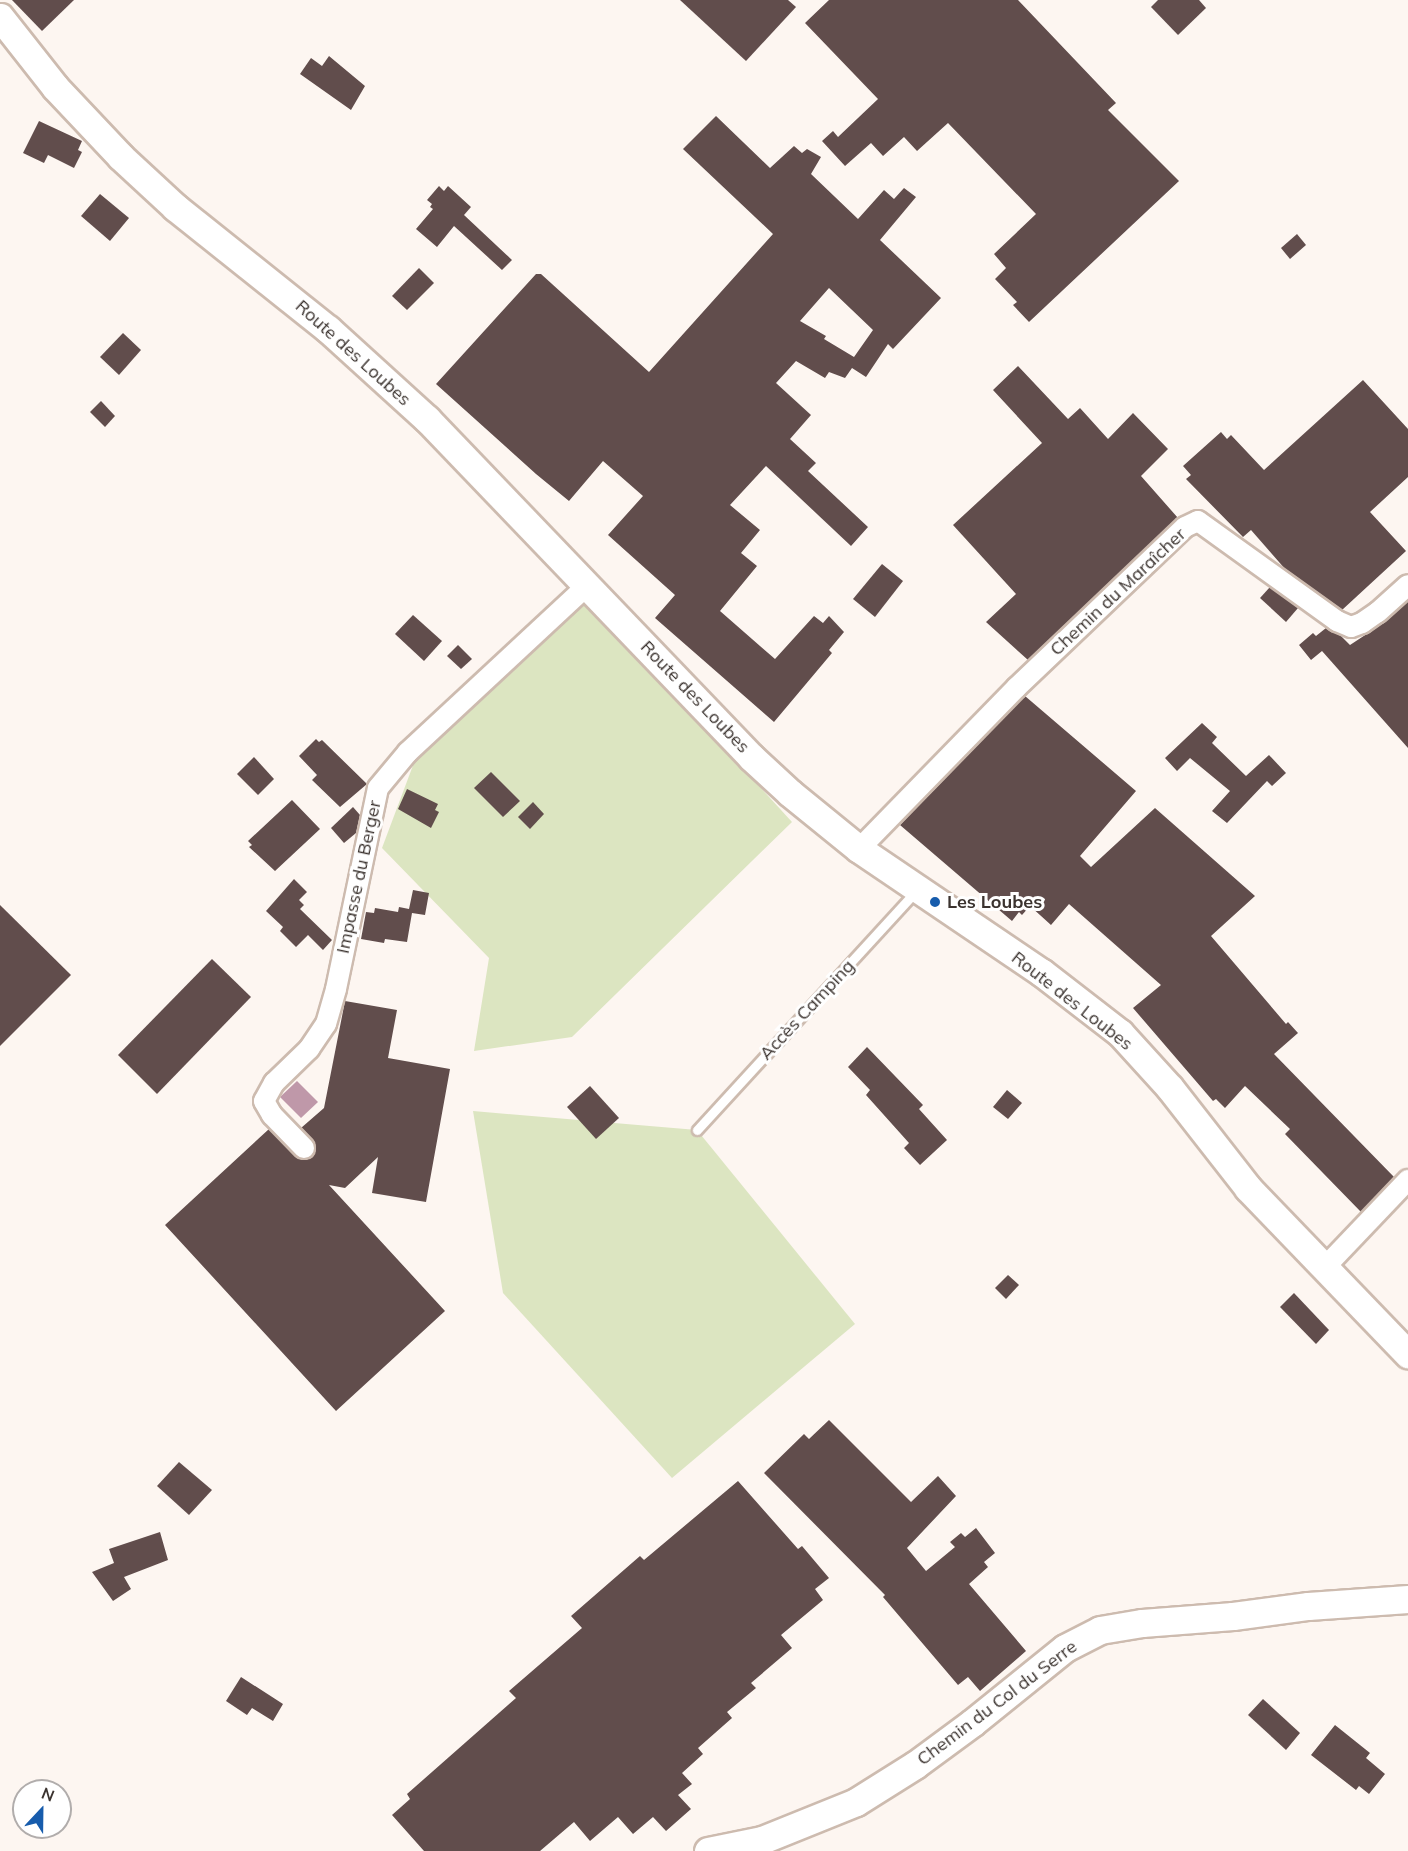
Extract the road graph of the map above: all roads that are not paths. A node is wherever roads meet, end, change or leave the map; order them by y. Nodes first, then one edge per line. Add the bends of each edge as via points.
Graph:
1 (0, 17) edge
2 (588, 585) junction
3 (1408, 585) edge
4 (859, 849) junction
5 (917, 890) junction
6 (698, 1130) dead end
7 (304, 1148) dead end
8 (1408, 1180) edge
9 (1326, 1266) junction
10 (1408, 1354) edge
11 (1408, 1599) edge
12 (708, 1851) edge

1 - 2 main road, Route des Loubes via 55,87 121,156 175,207 328,329 427,419
2 - 4 main road, Route des Loubes via 751,757
2 - 7 street, Impasse du Berger via 408,752 378,788 326,1024 309,1049 274,1083 264,1101
3 - 4 street, Chemin du Maraîcher via 1378,612 1351,627 1337,621 1198,521 1185,527 1008,696
4 - 5 main road, Route des Loubes
5 - 6 lane, Accès Camping
5 - 9 main road, Route des Loubes via 1041,972 1120,1033 1170,1088 1248,1188
8 - 9 street
9 - 10 main road, Route des Loubes
11 - 12 main road, Chemin du Col du Serre via 1308,1606 1100,1630 1065,1648 944,1744 856,1802 762,1839

